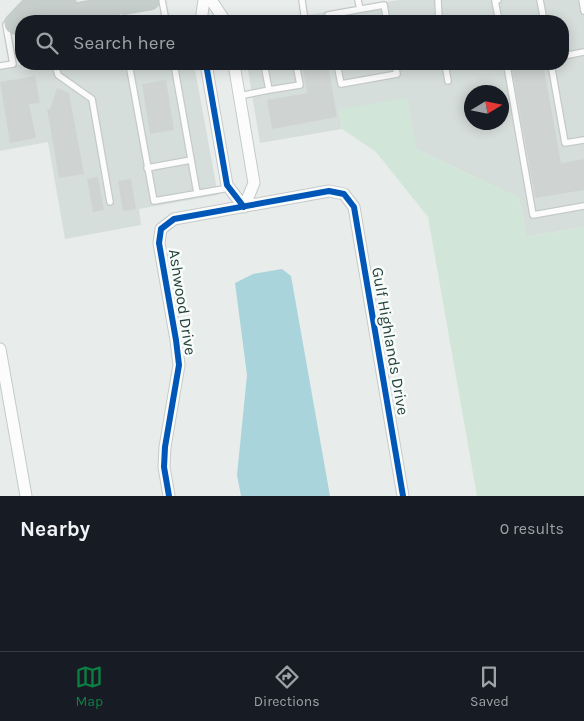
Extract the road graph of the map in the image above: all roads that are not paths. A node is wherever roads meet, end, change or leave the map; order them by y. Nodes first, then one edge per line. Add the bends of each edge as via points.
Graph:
1 (66, 0) edge
2 (150, 0) edge
3 (162, 0) edge
4 (204, 0) edge
5 (211, 0) edge
6 (302, 0) edge
7 (358, 0) edge
8 (438, 0) edge
9 (498, 0) edge
10 (540, 0) edge
11 (582, 0) edge
12 (360, 9) junction
13 (584, 11) edge
14 (119, 13) edge
15 (22, 15) edge
16 (99, 15) edge
17 (165, 15) edge
18 (202, 15) edge
19 (220, 15) edge
20 (305, 15) edge
21 (328, 15) edge
22 (386, 15) edge
23 (439, 15) edge
24 (498, 15) edge
25 (543, 15) edge
26 (14, 24) edge
27 (584, 52) edge
28 (569, 55) edge
29 (0, 66) edge
30 (57, 70) edge
31 (129, 70) edge
32 (175, 70) edge
33 (207, 70) edge
34 (235, 70) edge
35 (265, 70) edge
36 (297, 70) edge
37 (338, 70) edge
38 (396, 70) edge
39 (446, 70) edge
40 (508, 70) edge
41 (552, 70) edge
42 (448, 81) dead end
43 (268, 90) junction
44 (239, 96) junction
45 (584, 140) edge
46 (191, 160) junction
47 (147, 168) junction
48 (229, 188) junction
49 (197, 194) junction
50 (344, 194) joint
51 (110, 202) dead end
52 (244, 206) junction
53 (584, 206) edge
54 (0, 349) edge
55 (26, 496) edge
56 (169, 496) edge
57 (403, 496) edge

1 - 15 highway via 30,7
2 - 14 highway
3 - 17 lane
4 - 18 street
5 - 19 street
6 - 20 lane
7 - 12 lane
8 - 23 lane
9 - 24 lane via 495,0
10 - 25 lane
11 - 13 lane
12 - 21 lane
12 - 22 lane via 384,5
14 - 16 highway
26 - 29 lane via 13,64
27 - 28 lane
30 - 51 lane via 58,75 92,99
31 - 47 lane
32 - 46 lane
33 - 48 street
34 - 44 street
35 - 43 lane
36 - 43 lane via 300,85
37 - 38 lane via 340,84 397,74
39 - 42 lane
40 - 53 lane via 533,215
41 - 45 lane via 565,143
43 - 44 lane
44 - 52 street via 254,183
46 - 47 lane
46 - 49 lane
47 - 49 lane via 154,201
48 - 49 lane
48 - 52 street
50 - 52 street, Ashwood Drive via 329,191
50 - 57 street, Gulf Highlands Drive via 354,207
52 - 56 street, Ashwood Drive via 174,219 161,229 159,243 179,365 165,447 164,466
54 - 55 street

